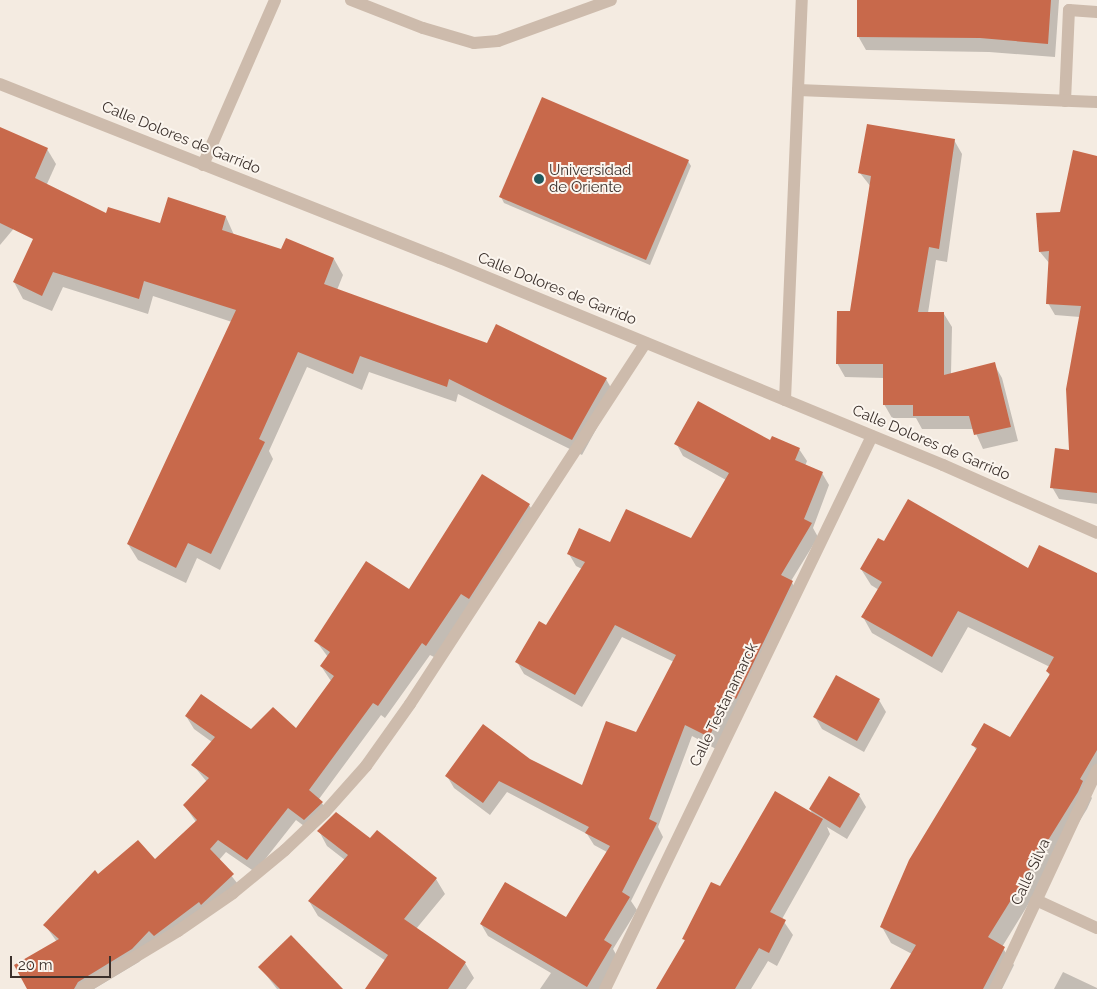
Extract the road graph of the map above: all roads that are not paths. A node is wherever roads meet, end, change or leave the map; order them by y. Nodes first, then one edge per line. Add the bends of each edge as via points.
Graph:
1 (275, 0) edge
2 (351, 0) edge
3 (611, 0) edge
4 (802, 0) edge
5 (1097, 12) edge
6 (0, 84) edge
7 (798, 90) junction
8 (1065, 101) junction
9 (1097, 102) edge
10 (203, 164) junction
11 (645, 343) junction
12 (786, 400) junction
13 (872, 436) junction
14 (1097, 533) edge
15 (1097, 770) edge
16 (1036, 900) junction
17 (1097, 928) edge
18 (82, 989) edge
19 (605, 989) edge
20 (995, 989) edge

1 - 10 street
2 - 3 street via 423,28 474,43 498,41
4 - 7 street
5 - 8 street via 1069,10
6 - 10 street, Calle Dolores de Garrido
7 - 8 street
7 - 12 street
8 - 9 street
10 - 11 street, Calle Dolores de Garrido
11 - 12 street, Calle Dolores de Garrido
11 - 18 street via 410,704 366,766 326,812 233,893 178,931
12 - 13 street, Calle Dolores de Garrido
13 - 14 street, Calle Dolores de Garrido
13 - 19 street, Calle Testanamarck
15 - 16 street, Calle Silva
16 - 17 street
16 - 20 street, Calle Silva

